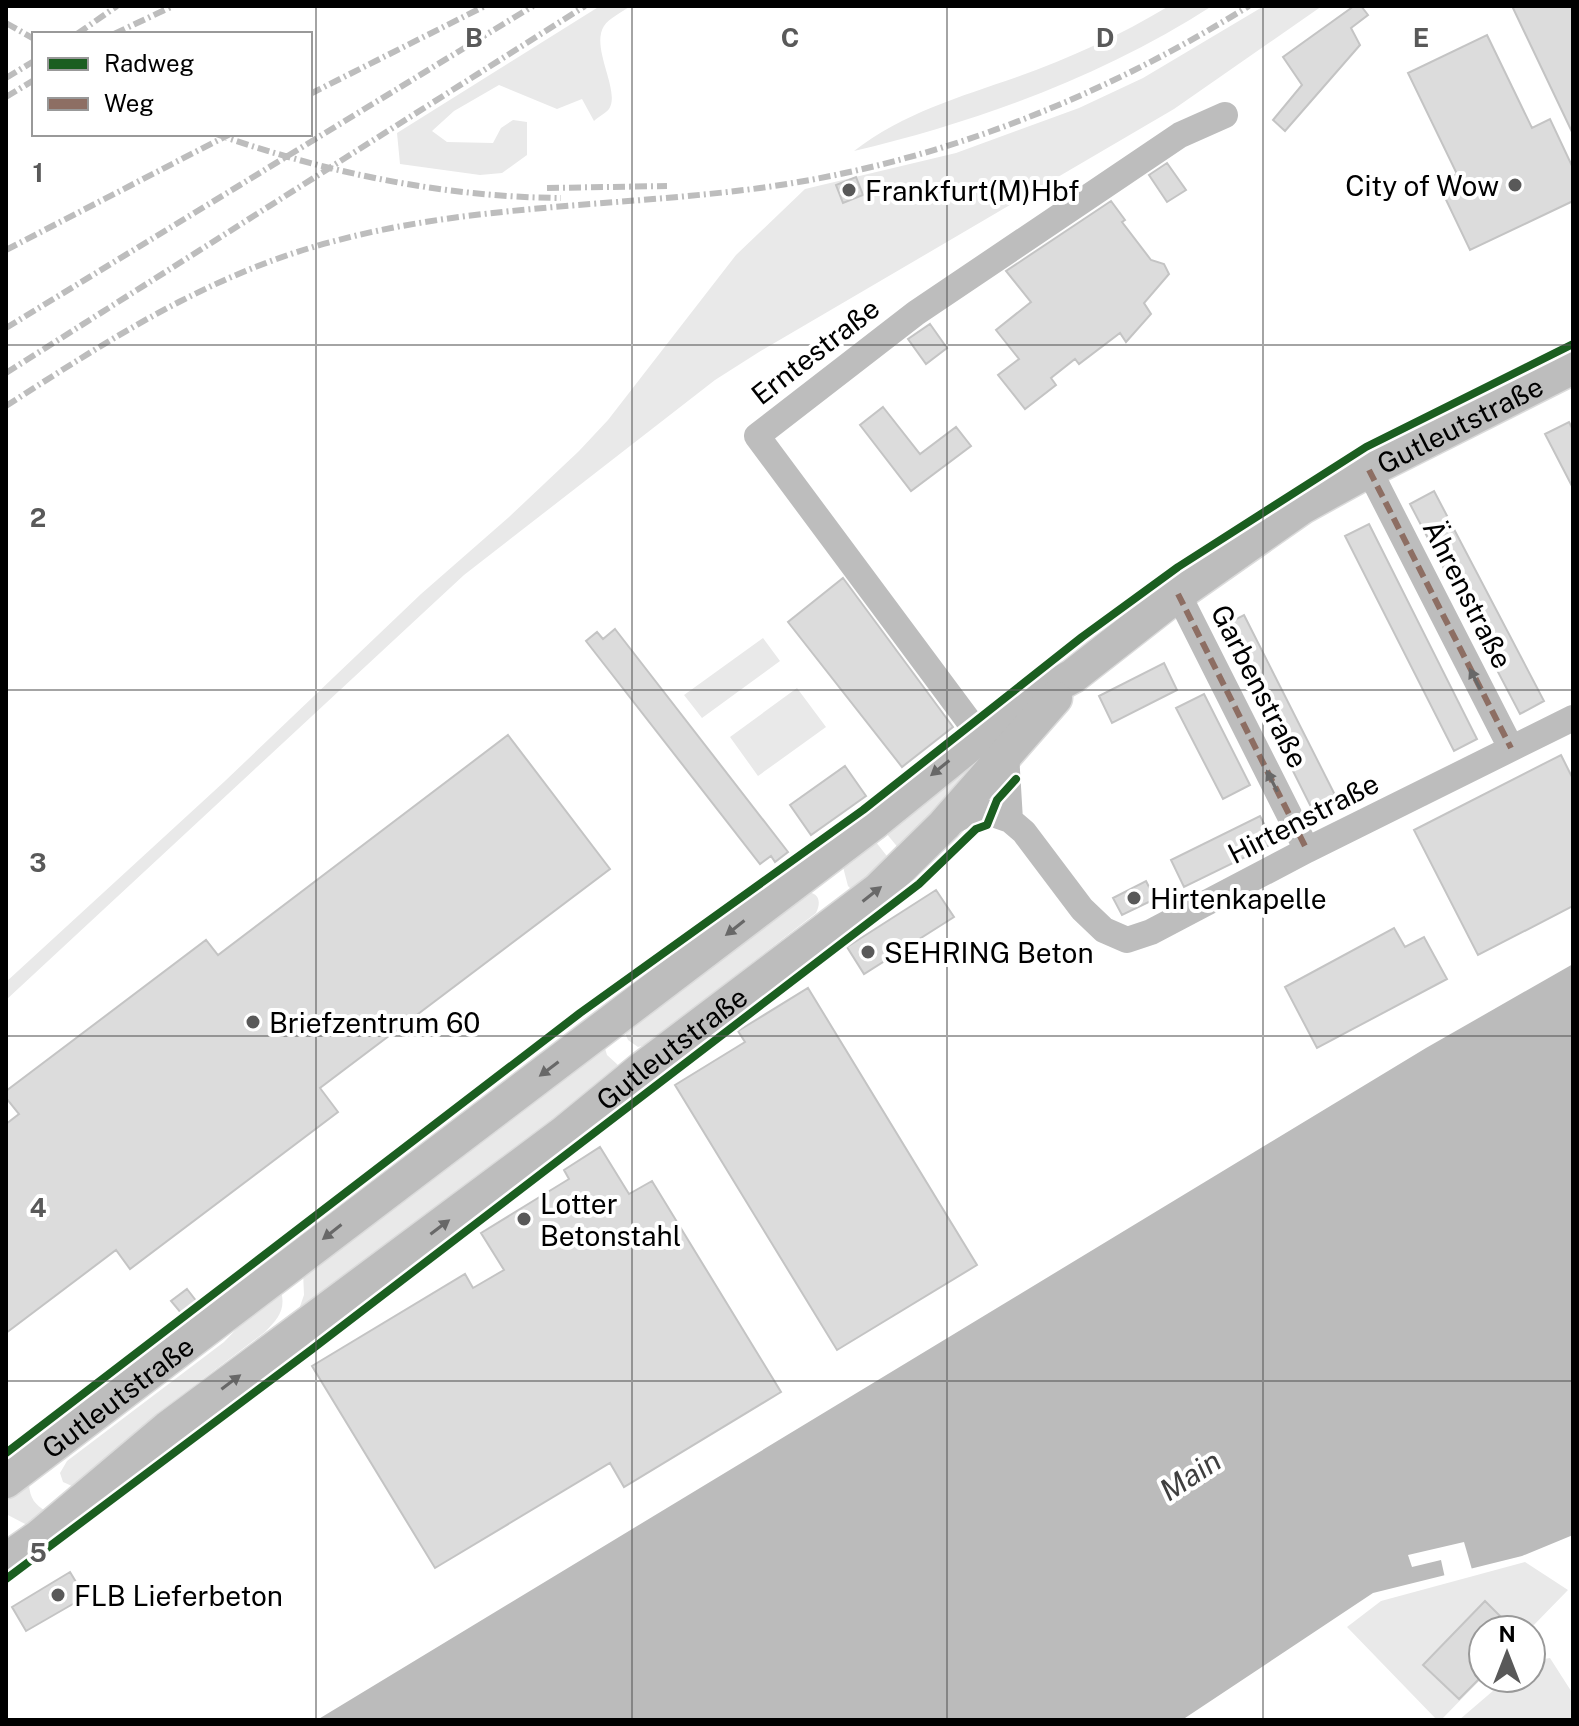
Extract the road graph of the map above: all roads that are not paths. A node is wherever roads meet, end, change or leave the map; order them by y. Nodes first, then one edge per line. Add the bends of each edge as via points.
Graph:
1 (1225, 115) dead end
2 (1573, 367) edge
3 (1369, 470) junction
4 (1178, 594) junction
5 (1573, 718) edge
6 (994, 744) junction
7 (1511, 748) junction
8 (1010, 820) junction
9 (944, 825) junction
10 (1307, 850) junction
11 (6, 1481) edge
12 (6, 1560) edge

1 - 6 street, Erntestraße via 1180,135 916,313 757,436 971,724
2 - 3 main road, Gutleutstraße
3 - 4 main road, Gutleutstraße via 1291,514
7 -> 3 street, Ährenstraße
4 - 6 main road, Gutleutstraße via 1073,676 1032,698
10 -> 4 street, Garbenstraße
5 - 7 street, Hirtenstraße
6 - 8 street
6 - 9 main road, Gutleutstraße
6 -> 11 main road, Gutleutstraße via 872,824
7 - 10 street, Hirtenstraße
8 - 9 street via 990,813
8 - 10 street, Hirtenstraße via 1082,909 1104,930 1127,940
12 -> 9 main road, Gutleutstraße via 168,1428 564,1133 878,890

